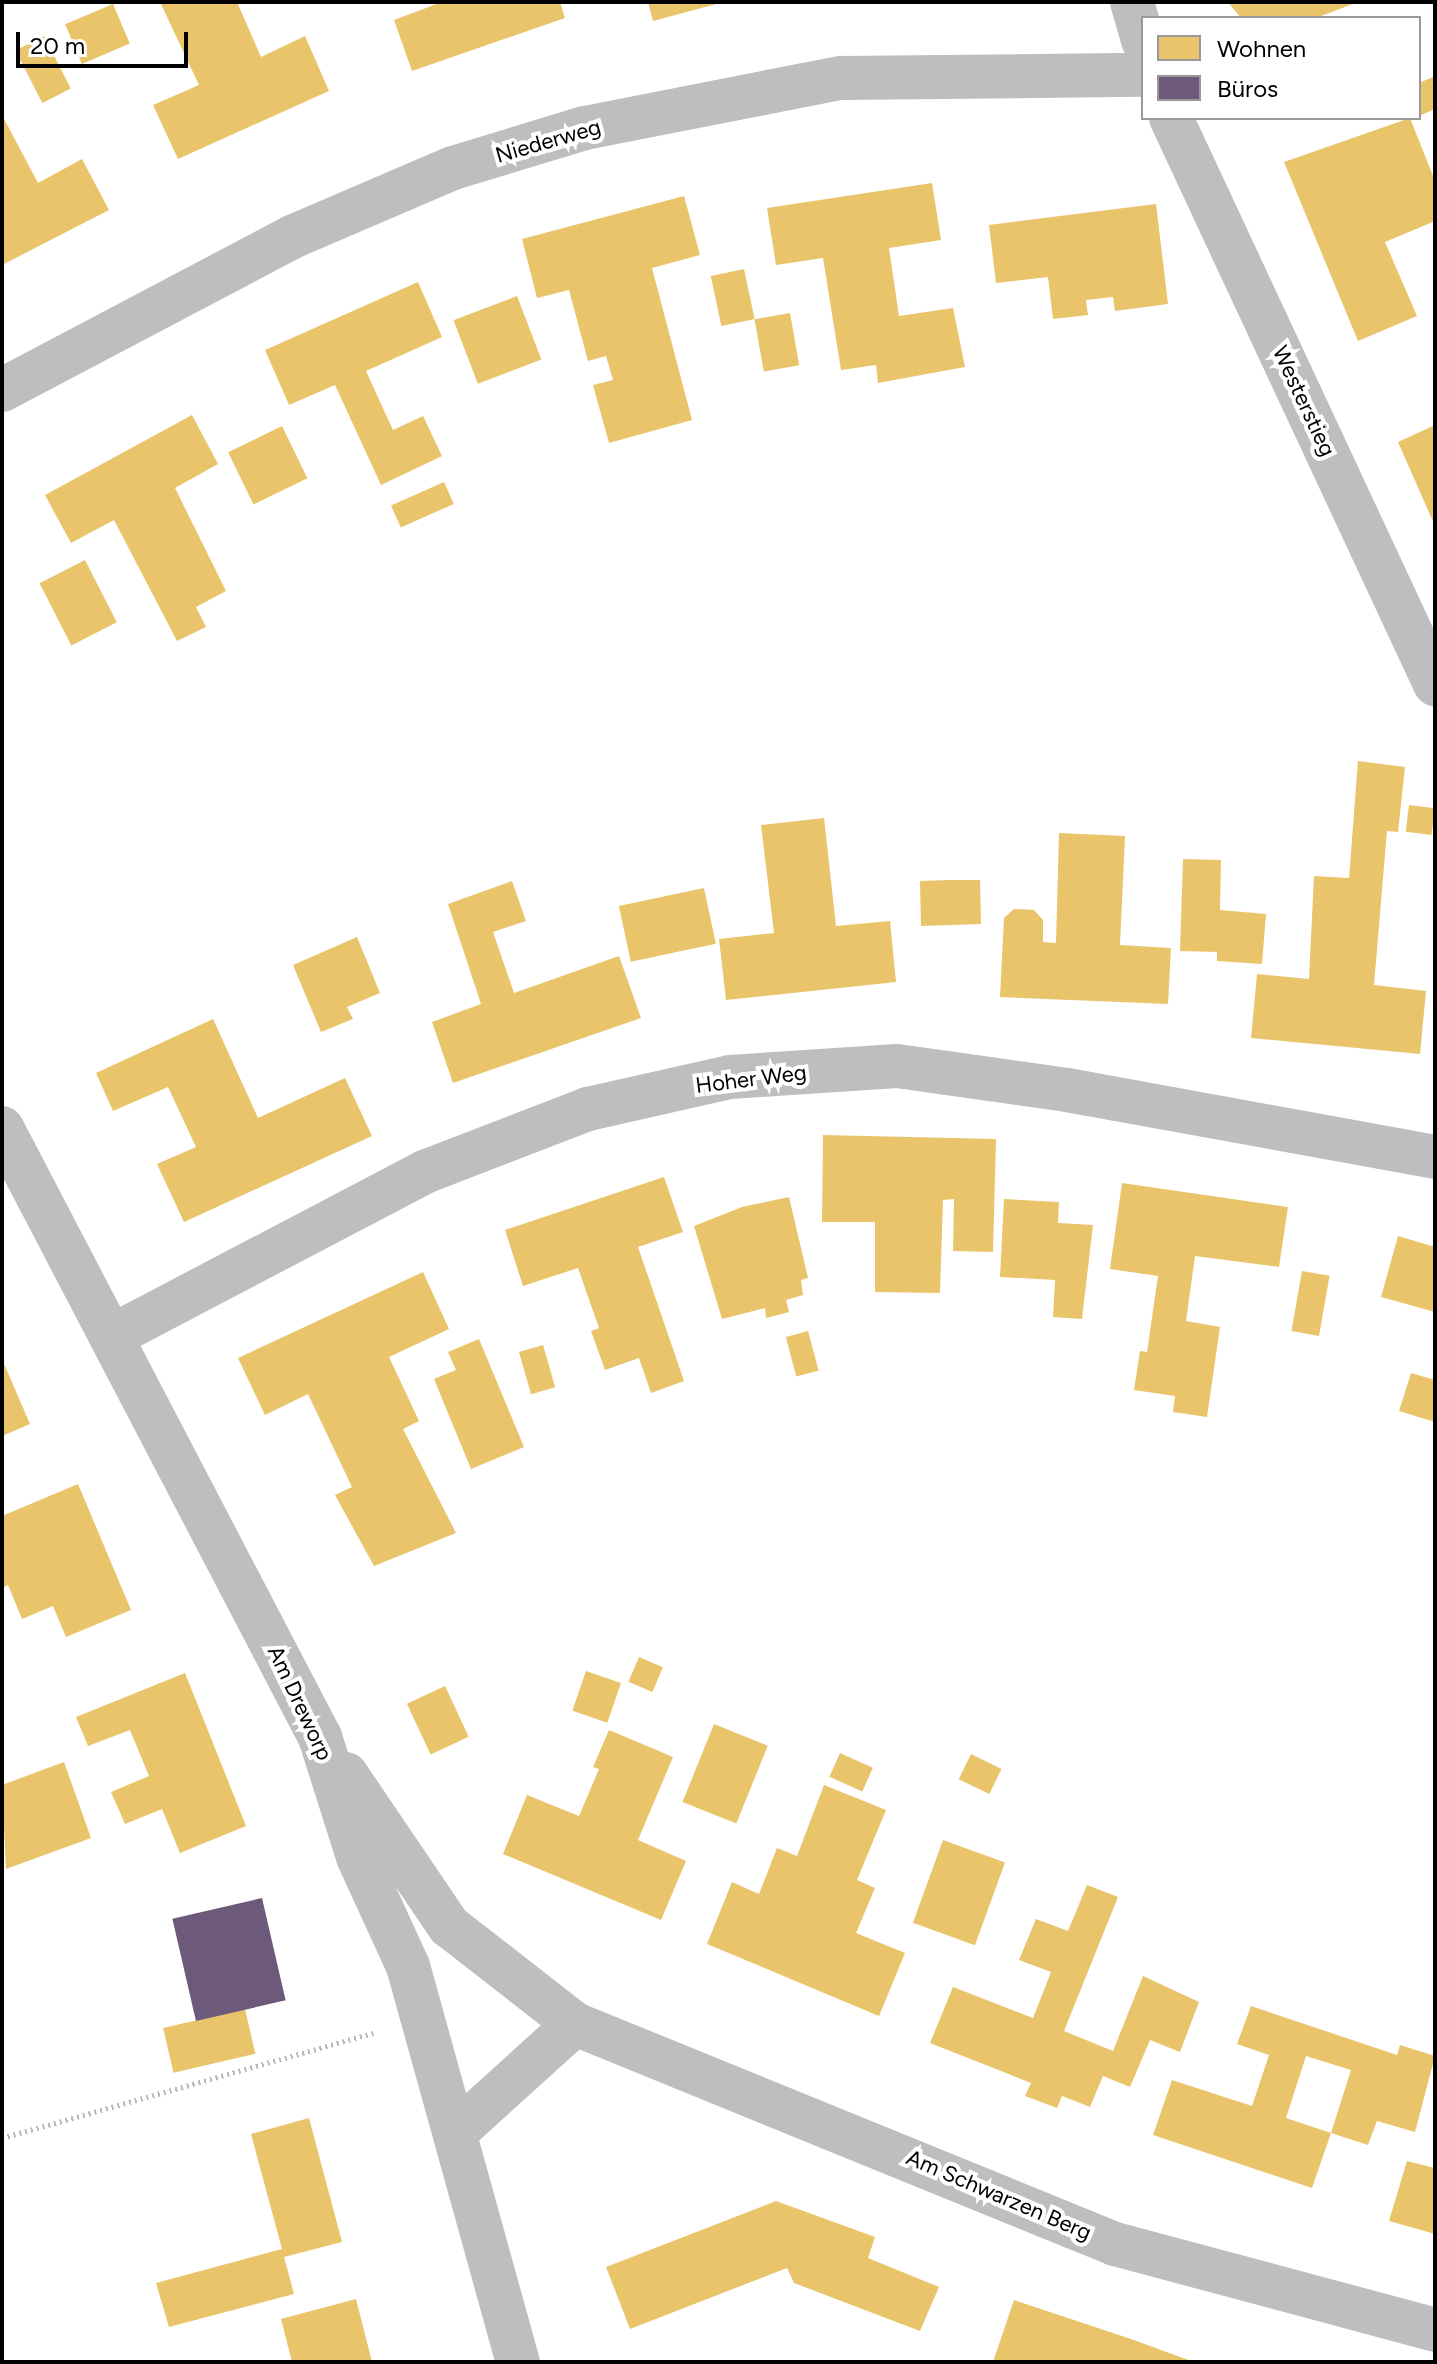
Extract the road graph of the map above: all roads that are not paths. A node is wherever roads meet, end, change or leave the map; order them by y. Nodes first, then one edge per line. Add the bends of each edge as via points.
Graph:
1 (1132, 2) edge
2 (1141, 33) edge
3 (1141, 75) edge
4 (1172, 120) edge
5 (2, 390) edge
6 (1435, 684) edge
7 (2, 1128) edge
8 (1435, 1157) edge
9 (114, 1335) junction
10 (320, 1737) junction
11 (575, 2024) junction
12 (458, 2130) junction
13 (1435, 2330) edge
14 (518, 2362) edge

1 - 2 street
3 - 5 street, Niederweg via 841,78 585,128 453,168 292,237
4 - 6 street, Westerstieg
7 - 9 street, Am Dreworp
8 - 9 street, Hoher Weg via 1067,1090 897,1066 730,1077 588,1109 427,1171
9 - 10 street, Am Dreworp
10 - 11 street, Am Schwarzen Berg via 449,1926
10 - 12 street, Am Dreworp via 358,1857 408,1966
11 - 12 street
11 - 13 street, Am Schwarzen Berg via 1115,2244
12 - 14 street, Am Dreworp

